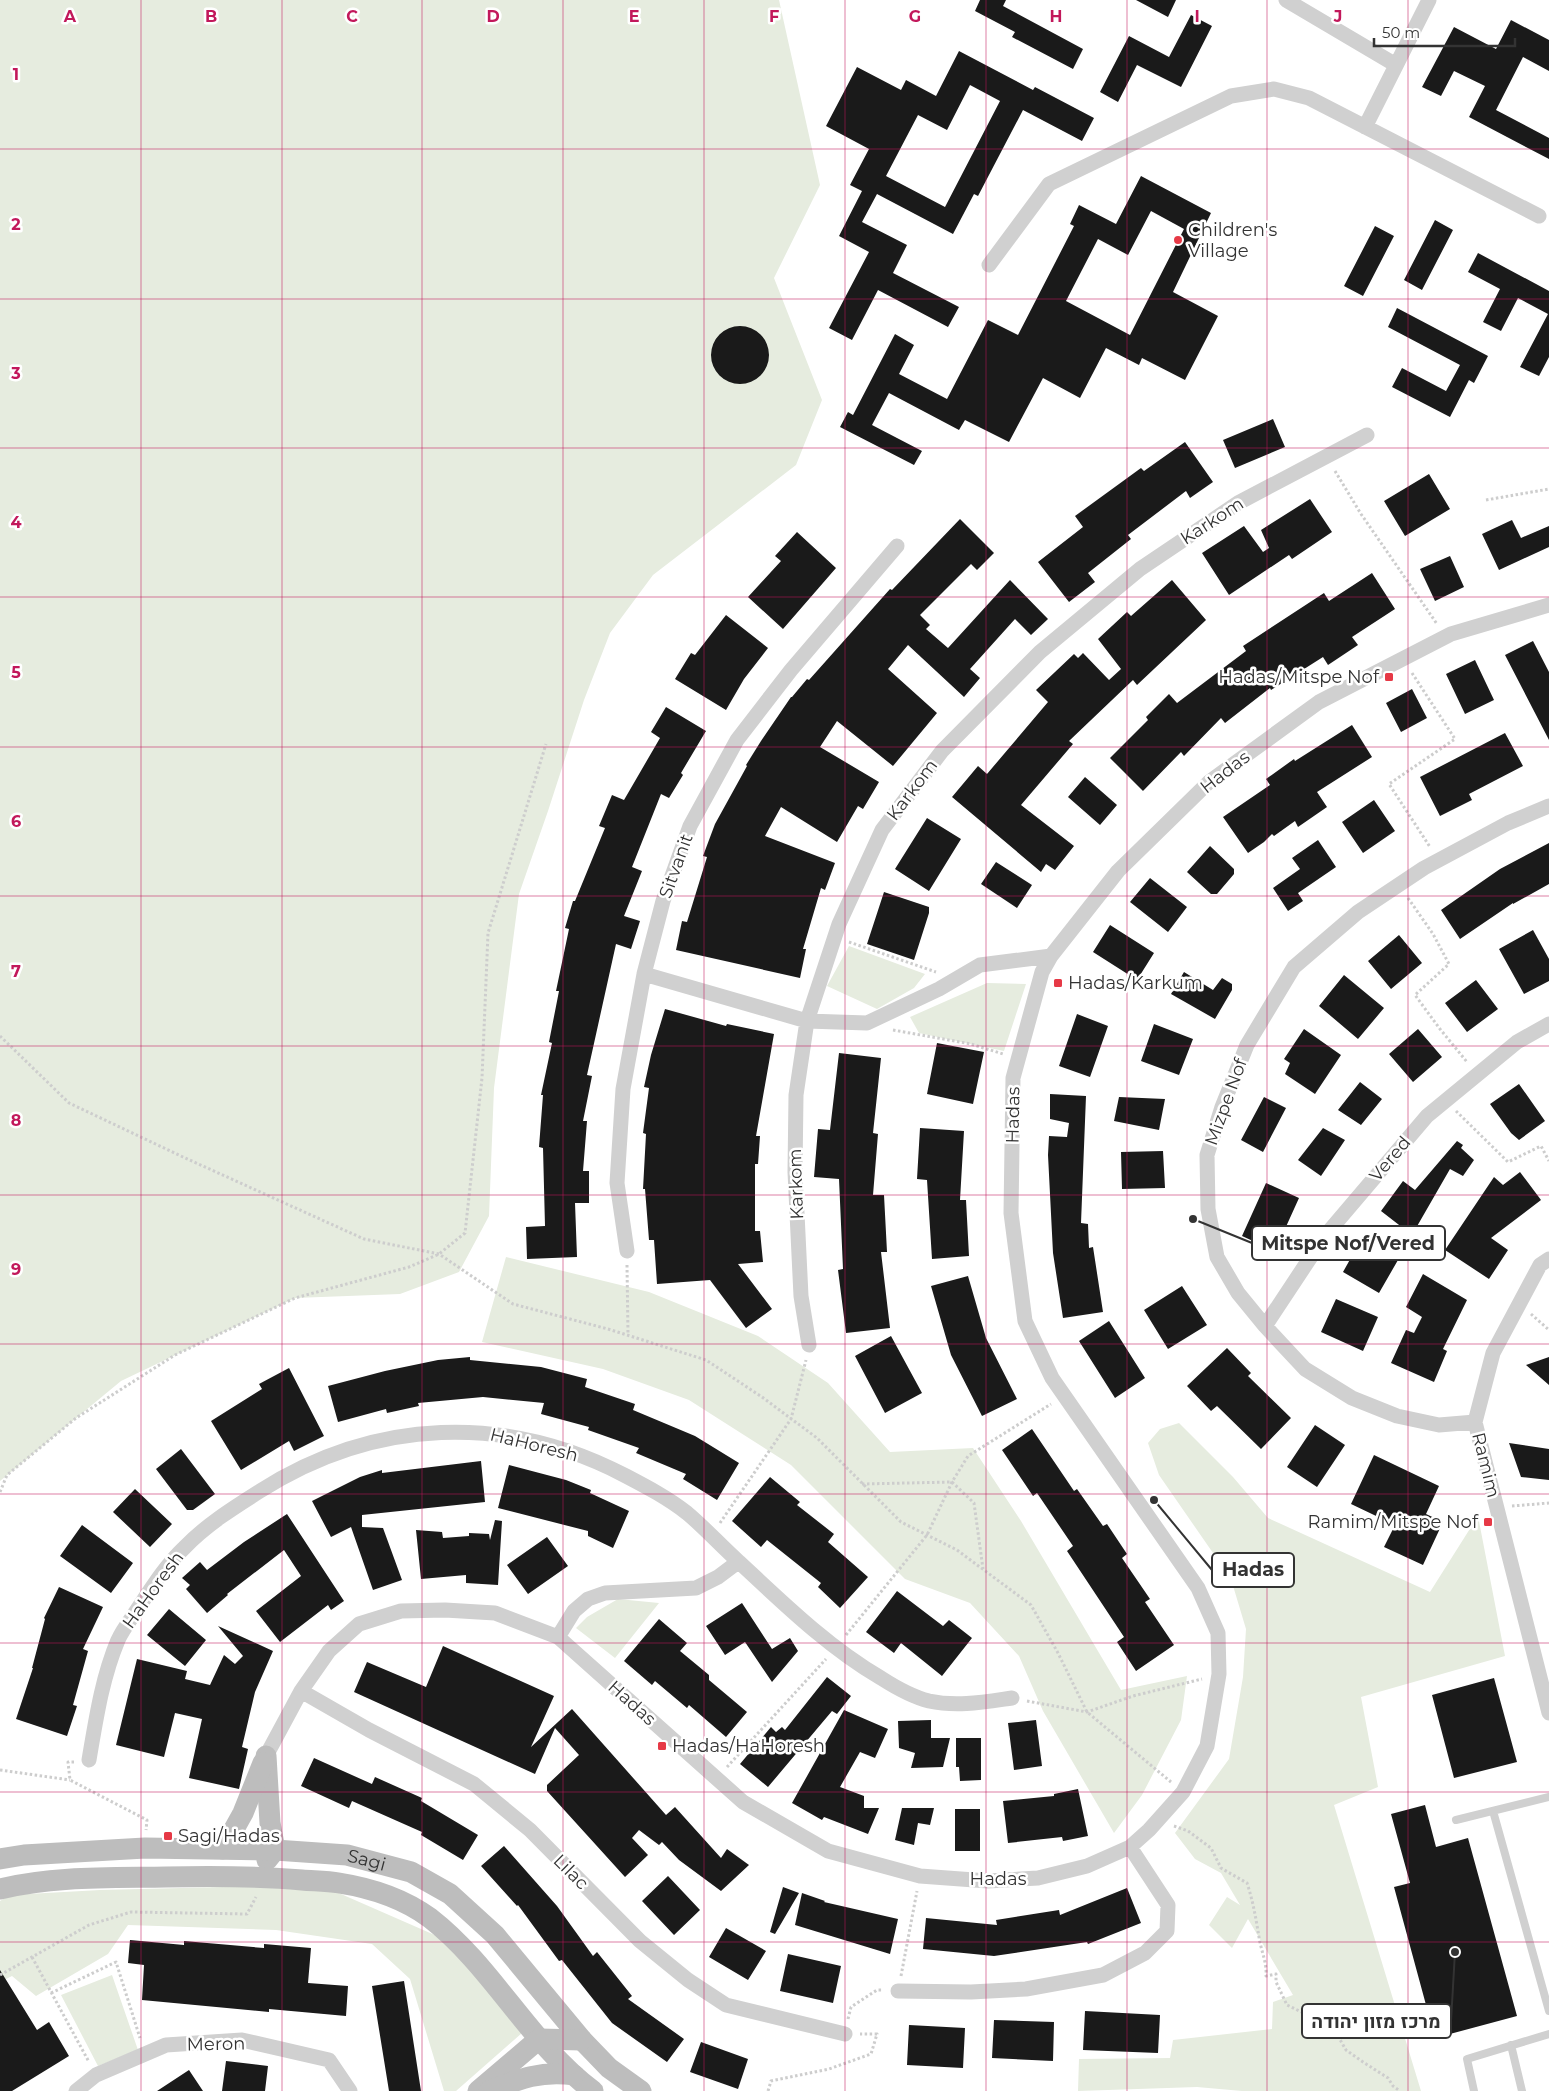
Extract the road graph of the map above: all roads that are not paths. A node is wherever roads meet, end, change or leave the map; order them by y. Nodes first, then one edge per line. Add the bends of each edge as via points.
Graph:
1 (1286, 0) edge
2 (1430, 0) edge
3 (1396, 65) junction
4 (1365, 126) junction
5 (1539, 216) dead end
6 (989, 265) dead end
7 (1367, 435) dead end
8 (897, 546) dead end
9 (1549, 605) edge
10 (1549, 806) edge
11 (1051, 956) junction
12 (644, 974) junction
13 (807, 1021) junction
14 (1549, 1024) edge
15 (627, 1251) road end
16 (1549, 1259) edge
17 (1265, 1326) junction
18 (809, 1345) road end
19 (1475, 1422) junction
20 (738, 1562) junction
21 (558, 1637) junction
22 (301, 1691) junction
23 (1012, 1698) road end
24 (1549, 1713) edge
25 (266, 1756) junction
26 (89, 1760) road end
27 (1549, 1797) edge
28 (1493, 1811) junction
29 (1456, 1820) dead end
30 (1130, 1847) junction
31 (223, 1849) junction
32 (274, 1850) junction
33 (0, 1859) edge
34 (253, 1876) junction
35 (0, 1889) edge
36 (898, 1991) road end
37 (1549, 2011) edge
38 (845, 2034) road end
39 (1549, 2034) edge
40 (539, 2039) junction
41 (582, 2040) junction
42 (1511, 2046) junction
43 (574, 2075) junction
44 (76, 2091) edge
45 (350, 2091) edge
46 (478, 2091) edge
47 (489, 2091) edge
48 (593, 2091) edge
49 (641, 2091) edge
50 (1474, 2091) edge
51 (1522, 2091) edge

1 - 3 street
2 - 3 street
3 - 4 street
4 - 5 street
4 - 6 street via 1309,98 1274,89 1231,96 1048,184
7 - 13 street, Karkom via 1238,503 1140,569 1040,652 942,751 882,830 834,937
8 - 12 street, Sitvanit via 791,670 737,740 690,826 663,901
9 - 11 street, Hadas via 1446,637 1319,702 1210,782 1118,871
10 - 17 street, Mizpe Nof via 1508,823 1439,860 1358,912 1294,967 1247,1045 1207,1155 1208,1209 1217,1257 1238,1293
11 - 13 street via 980,964 867,1023
11 - 30 street, Hadas via 1042,972 1013,1078 1012,1213 1025,1322 1052,1378 1198,1588 1218,1633 1220,1674 1207,1746 1183,1792
12 - 13 street
12 - 15 street, Sitvanit via 623,1089 617,1183
13 - 18 street, Karkom via 796,1095 794,1172 801,1296
14 - 17 street, Vered via 1517,1042 1427,1116 1324,1237
16 - 19 street, Ramim via 1540,1265 1493,1353
17 - 19 street, Mizpe Nof via 1305,1369 1352,1398 1397,1416 1440,1425
19 - 24 street, Ramim
20 - 21 street via 696,1588 605,1593 588,1599 574,1611
20 - 23 street, HaHoresh via 824,1638 893,1685 928,1700 970,1704
20 - 26 street, HaHoresh via 686,1512 654,1491 598,1461 548,1444 476,1431 422,1434 363,1444 318,1460 267,1487 221,1516 182,1549 119,1638 100,1694
21 - 22 street, Hadas via 495,1613 401,1612 359,1624 329,1651
21 - 30 street, Hadas via 743,1802 828,1851 920,1876 988,1881 1038,1878 1087,1866
22 - 25 street, Hadas
22 - 38 street, Lilac via 474,1784 530,1830 640,1941 688,1980 726,2005
25 - 31 street via 244,1813
25 - 32 street
27 - 28 lane
28 - 29 lane
28 - 37 lane
30 - 36 street via 1168,1905 1167,1930 1145,1953 1103,1975 1026,1990
31 - 32 street, Sagi
31 - 33 street, Sagi via 146,1848
32 - 34 street
32 - 41 street, Sagi via 347,1856 411,1872 450,1894 495,1935
34 - 35 street, Sagi via 80,1879 30,1882
34 - 40 street, Sagi via 339,1883 395,1897 430,1918 472,1958
39 - 42 lane
40 - 41 street
40 - 43 street, Sagi
40 - 46 street
41 - 49 street, Sagi via 609,2068
42 - 50 lane via 1467,2059
42 - 51 lane
43 - 47 street via 540,2073
43 - 48 street, Sagi
44 - 45 street, Meron via 96,2075 166,2045 242,2040 329,2060

